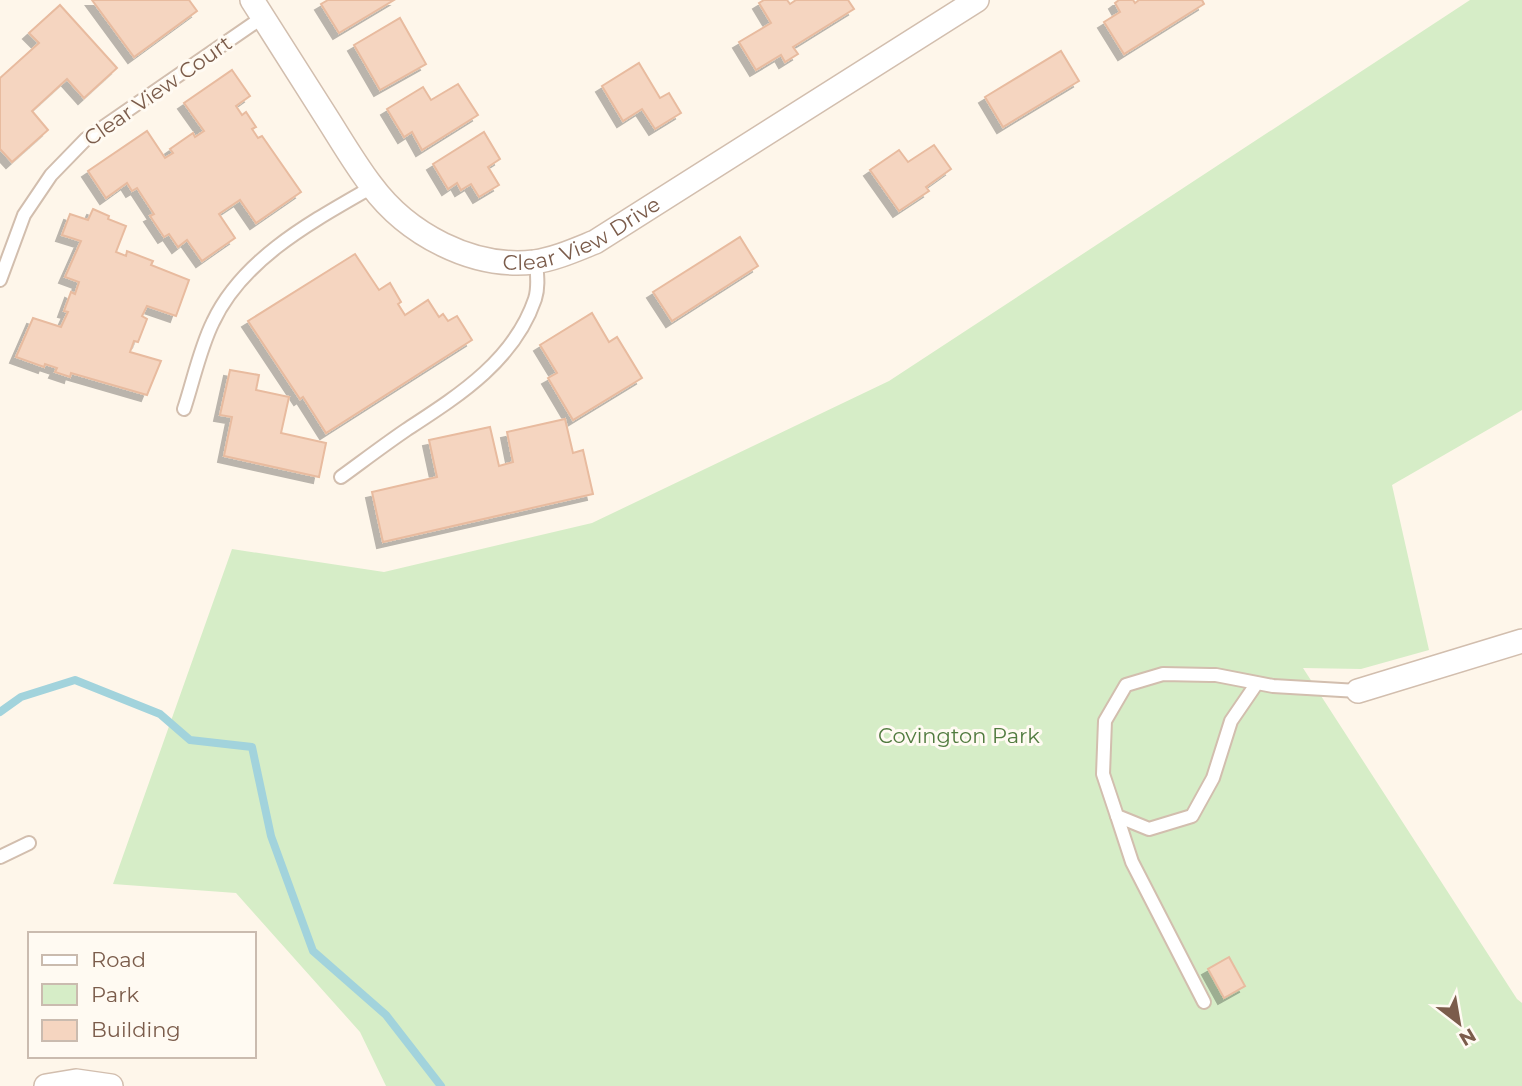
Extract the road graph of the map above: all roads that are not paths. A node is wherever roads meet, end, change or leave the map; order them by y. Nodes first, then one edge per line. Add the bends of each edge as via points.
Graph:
1 (977, 0) edge
2 (258, 8) edge
3 (372, 187) junction
4 (536, 262) junction
5 (0, 280) edge
6 (184, 410) dead end
7 (341, 477) dead end
8 (1522, 641) edge
9 (1257, 683) junction
10 (1358, 691) joint
11 (1117, 816) junction
12 (29, 843) dead end
13 (0, 857) edge
14 (1204, 1002) dead end
15 (46, 1086) edge
16 (111, 1086) edge

1 - 4 street, Clear View Drive via 595,242
2 - 3 street, Clear View Drive
2 - 5 lane, Clear View Court via 86,139 51,175 24,215
3 - 4 street, Clear View Drive via 410,226 443,244 477,257
3 - 6 lane via 304,229 251,269 230,293 212,323
4 - 7 lane via 535,300 491,368 463,393
8 - 10 street
9 - 10 lane
9 - 11 lane via 1231,721 1213,778 1192,816 1149,829
9 - 11 lane via 1216,675 1163,674 1126,685 1105,721 1103,774
11 - 14 lane via 1132,862
12 - 13 lane
15 - 16 street via 76,1082

